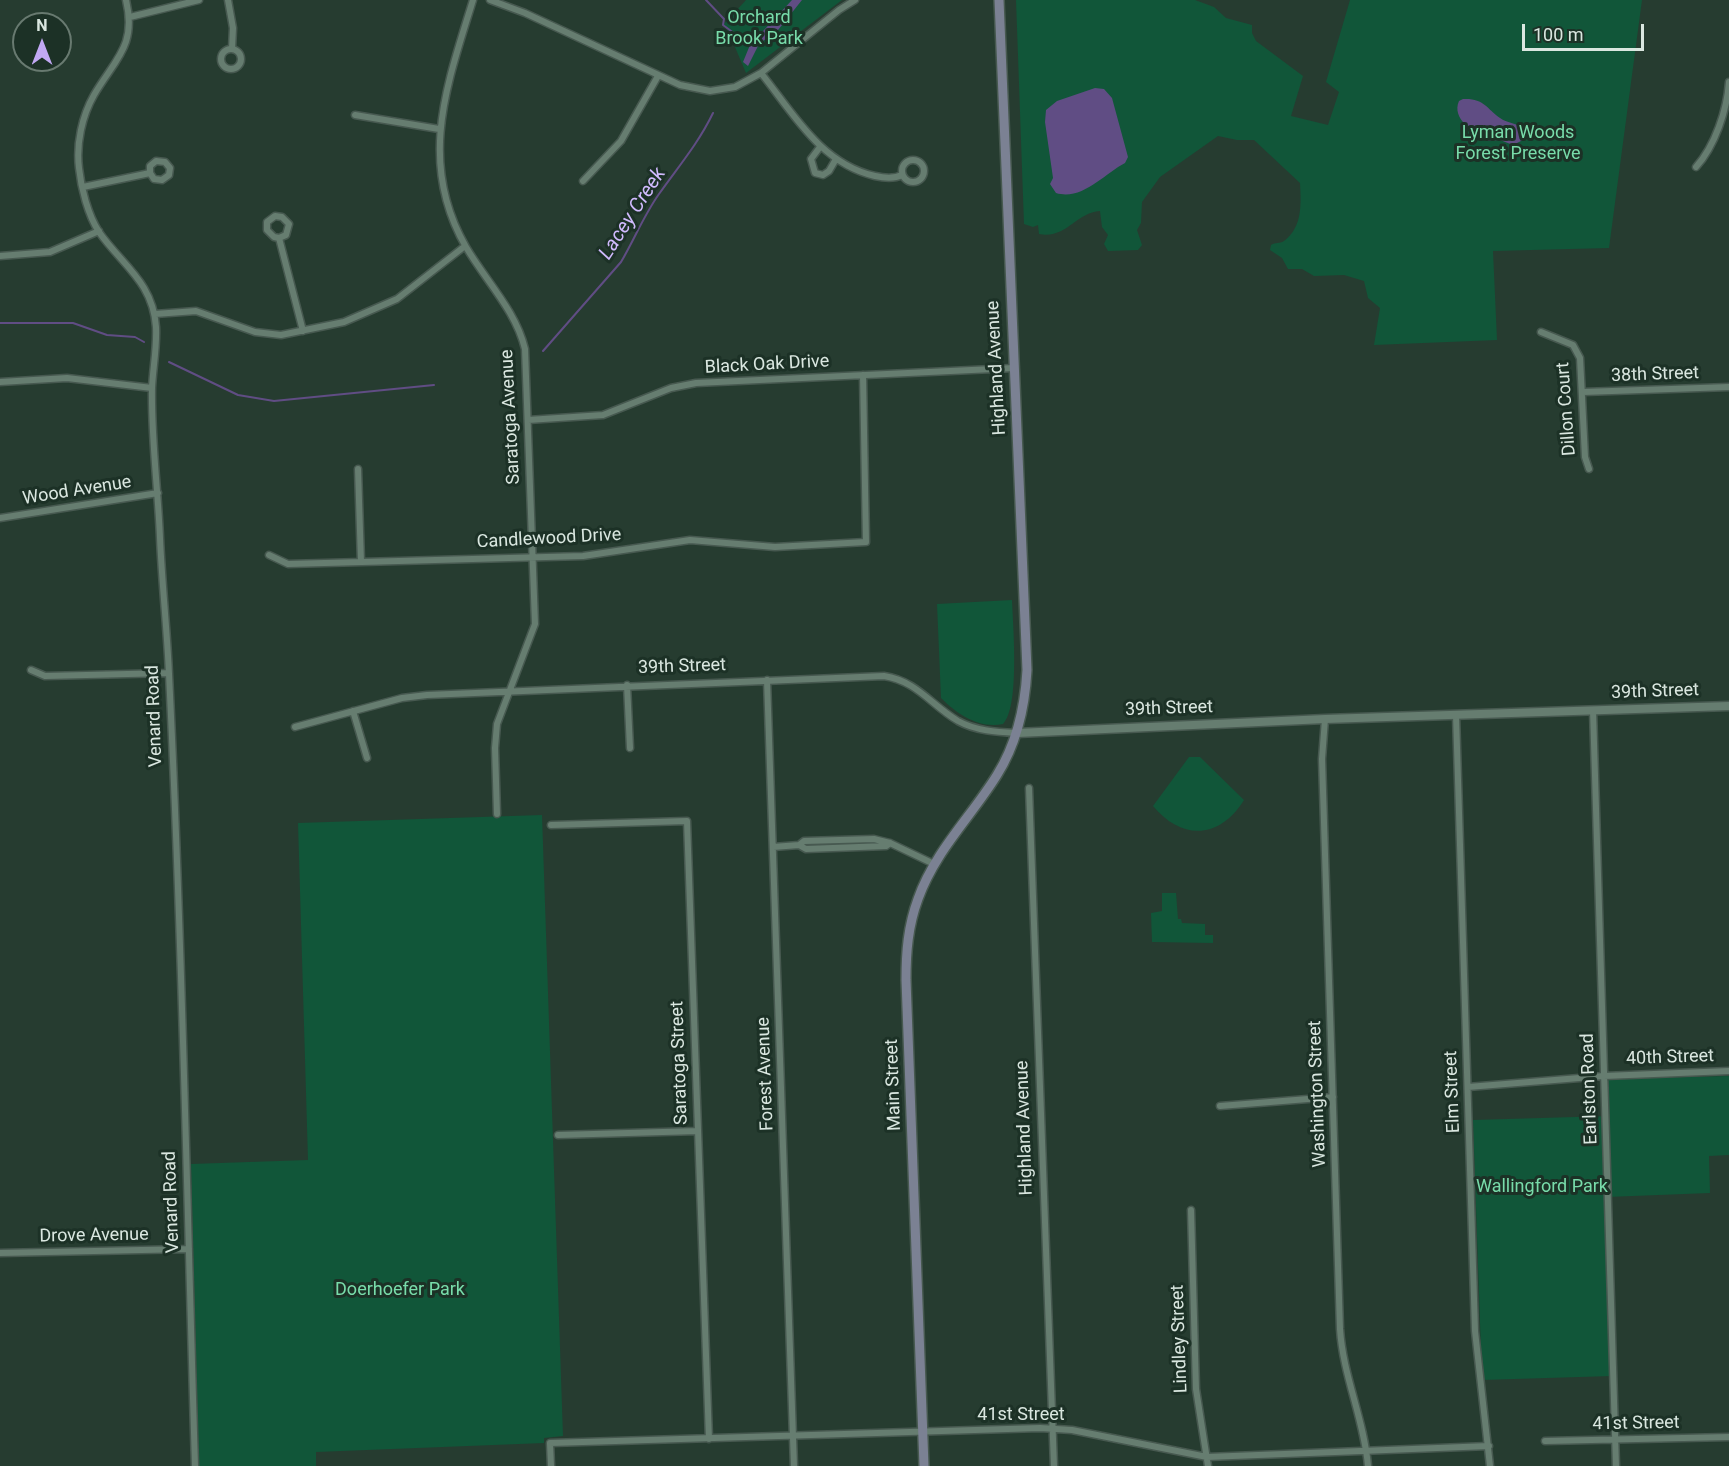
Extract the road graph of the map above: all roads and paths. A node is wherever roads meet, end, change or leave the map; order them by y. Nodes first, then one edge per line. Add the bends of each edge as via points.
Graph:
1 (126, 0) edge
2 (199, 0) edge
3 (228, 0) edge
4 (473, 0) edge
5 (490, 0) edge
6 (855, 0) edge
7 (999, 0) edge
8 (130, 17) junction
9 (232, 49) dead end
10 (761, 73) junction
11 (658, 76) junction
12 (1729, 82) edge
13 (1728, 95) edge
14 (355, 115) dead end
15 (439, 129) junction
16 (820, 147) junction
17 (836, 159) junction
18 (1696, 167) dead end
19 (150, 173) dead end
20 (902, 175) dead end
21 (583, 181) dead end
22 (83, 187) junction
23 (99, 231) junction
24 (279, 238) dead end
25 (465, 246) junction
26 (0, 256) edge
27 (155, 314) junction
28 (303, 330) junction
29 (1541, 332) dead end
30 (1014, 368) junction
31 (863, 375) junction
32 (0, 382) edge
33 (1729, 387) edge
34 (152, 388) junction
35 (1583, 392) junction
36 (528, 420) junction
37 (358, 469) dead end
38 (1589, 469) dead end
39 (158, 493) junction
40 (0, 518) edge
41 (270, 555) dead end
42 (532, 558) junction
43 (361, 562) junction
44 (31, 670) dead end
45 (169, 673) junction
46 (767, 680) junction
47 (627, 685) junction
48 (510, 691) junction
49 (1729, 706) edge
50 (1593, 710) junction
51 (353, 711) junction
52 (1456, 715) junction
53 (1325, 719) junction
54 (295, 727) dead end
55 (1017, 733) junction
56 (630, 747) dead end
57 (367, 758) dead end
58 (1029, 788) dead end
59 (497, 814) dead end
60 (551, 825) dead end
61 (774, 846) junction
62 (933, 864) junction
63 (1729, 1071) edge
64 (1604, 1076) junction
65 (1468, 1086) junction
66 (1333, 1097) junction
67 (1220, 1106) dead end
68 (698, 1131) junction
69 (558, 1135) dead end
70 (1191, 1210) dead end
71 (189, 1249) junction
72 (0, 1253) edge
73 (1053, 1428) junction
74 (922, 1432) junction
75 (793, 1437) junction
76 (1729, 1437) edge
77 (709, 1439) junction
78 (1615, 1440) junction
79 (1545, 1441) dead end
80 (1489, 1446) junction
81 (1367, 1452) junction
82 (1207, 1457) junction
83 (195, 1466) edge
84 (551, 1466) edge
85 (794, 1466) edge
86 (924, 1466) edge
87 (1054, 1466) edge
88 (1208, 1466) edge
89 (1368, 1466) edge
90 (1491, 1466) edge
91 (1616, 1466) edge

1 - 8 street, Venard Road
2 - 8 street
3 - 9 street
4 - 15 street, Saratoga Avenue
5 - 11 street
6 - 10 street
7 - 30 main road, Highland Avenue
8 - 22 street, Venard Road via 125,48 92,99 83,123 79,155
10 - 11 street via 718,91 693,89
10 - 16 street
11 - 21 street via 621,141
12 - 13 street
13 - 18 street via 1708,154
14 - 15 street
15 - 25 street, Saratoga Avenue via 445,189
16 - 17 street
16 - 17 street via 811,159 814,173 823,175
17 - 20 street via 869,174 889,178
19 - 22 street
22 - 23 street, Venard Road
23 - 26 street via 50,252
23 - 27 street, Venard Road via 131,267
24 - 28 street
25 - 28 street via 386,306 344,322
25 - 36 street, Saratoga Avenue via 519,328 526,360
27 - 28 street via 196,310 255,332 281,335
27 - 34 street, Venard Road
29 - 35 street, Dillon Court via 1577,350
30 - 31 street, Black Oak Drive
30 - 55 main road, Highland Avenue via 1027,670
31 - 36 street, Black Oak Drive via 696,383 671,388 603,415
31 - 42 street, Candlewood Drive via 867,542 774,547 690,540 607,554
32 - 34 street via 67,378
33 - 35 street, 38th Street
34 - 39 street, Venard Road
35 - 38 street, Dillon Court via 1585,457
36 - 42 street, Saratoga Avenue
37 - 43 street
39 - 40 street, Wood Avenue
39 - 45 street, Venard Road
41 - 43 street, Candlewood Drive via 288,564
42 - 43 street, Candlewood Drive
42 - 48 street, Saratoga Avenue via 535,624
44 - 45 street via 45,676
45 - 71 street, Venard Road
46 - 47 street, 39th Street
46 - 55 street, 39th Street via 897,678 920,690 959,721 994,732
46 - 61 street, Forest Avenue
47 - 48 street, 39th Street
47 - 56 street, 39th Street
48 - 51 street, 39th Street via 414,696
48 - 59 street, Saratoga Avenue via 496,734
49 - 50 street, 39th Street
50 - 52 street, 39th Street
50 - 64 street, Earlston Road
51 - 54 street, 39th Street
51 - 57 street
52 - 53 street, 39th Street
52 - 65 street, Elm Street
53 - 55 street, 39th Street
53 - 66 street, Washington Street via 1322,759
55 - 62 main road, Main Street via 999,773
58 - 73 street, Highland Avenue
60 - 68 street, Saratoga Street via 687,821
61 - 62 street via 874,839
61 - 75 street, Forest Avenue
62 - 74 main road, Main Street via 913,912 906,956
63 - 64 street, 40th Street
64 - 65 street, 40th Street
64 - 78 street, Earlston Road
65 - 80 street, Elm Street via 1476,1331
66 - 67 street
66 - 81 street, Washington Street via 1341,1341
68 - 69 street
68 - 77 street, Saratoga Street
70 - 82 street, Lindley Street via 1196,1389
71 - 72 street, Drove Avenue
71 - 83 street, Venard Road
73 - 74 street, 41st Street
73 - 82 street, 41st Street
73 - 87 street, Highland Avenue
74 - 75 street, 41st Street
74 - 86 main road, Main Street
75 - 77 street, 41st Street
75 - 85 street, Forest Avenue
76 - 78 street, 41st Street
77 - 84 street, 41st Street via 550,1443
78 - 79 street, 41st Street
78 - 91 street, Earlston Road
80 - 81 street, 41st Street
80 - 90 street, Elm Street
81 - 82 street, 41st Street
81 - 89 street, Washington Street
82 - 88 street, Lindley Street

